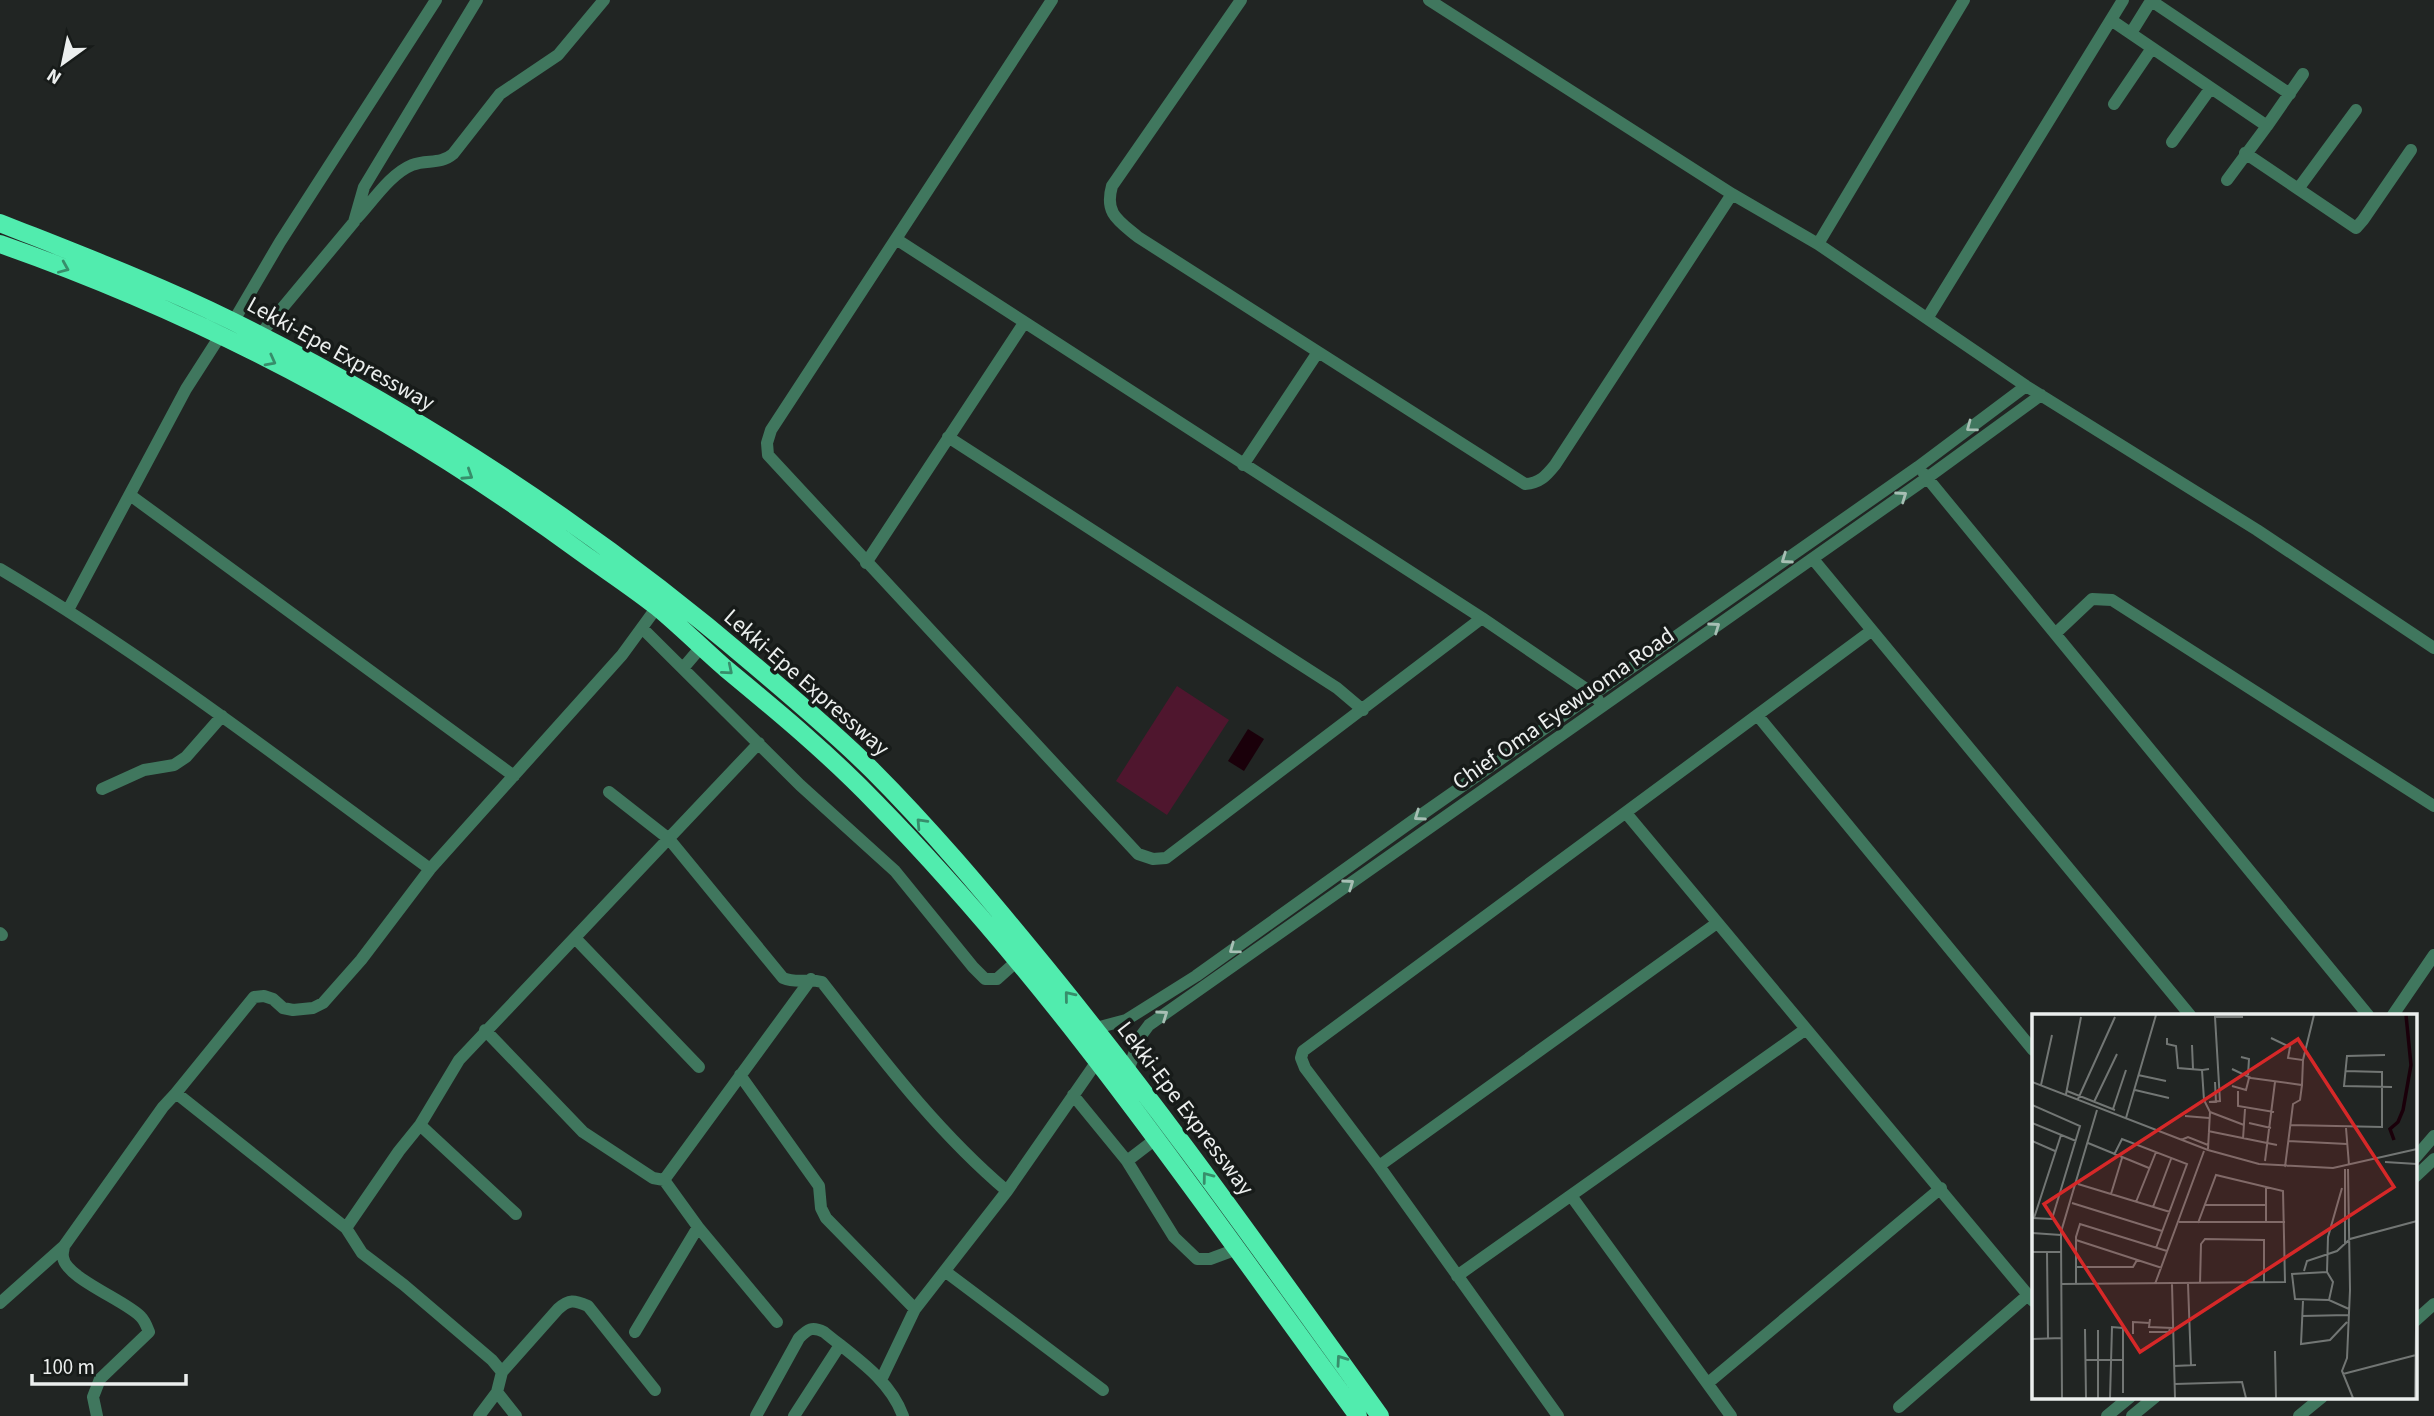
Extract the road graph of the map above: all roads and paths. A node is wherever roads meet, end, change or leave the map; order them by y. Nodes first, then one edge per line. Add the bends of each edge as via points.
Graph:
1 (436, 0) edge
2 (477, 0) edge
3 (604, 0) edge
4 (1052, 0) edge
5 (1241, 0) edge
6 (1429, 0) edge
7 (1964, 0) edge
8 (2123, 0) edge
9 (2111, 20) junction
10 (2131, 33) junction
11 (2152, 48) junction
12 (2303, 74) dead end
13 (2210, 89) junction
14 (2290, 94) junction
15 (2114, 104) dead end
16 (2356, 110) dead end
17 (2267, 126) junction
18 (2172, 142) dead end
19 (2411, 150) dead end
20 (2245, 153) junction
21 (2227, 180) dead end
22 (2298, 189) junction
23 (1732, 194) junction
24 (354, 222) junction
25 (0, 223) edge
26 (896, 239) junction
27 (0, 244) edge
28 (1818, 244) junction
29 (1928, 317) junction
30 (233, 322) junction
31 (1024, 323) junction
32 (220, 336) junction
33 (259, 336) junction
34 (1318, 352) junction
35 (2026, 386) junction
36 (2041, 395) junction
37 (948, 437) junction
38 (1243, 465) junction
39 (1919, 467) junction
40 (1927, 478) junction
41 (130, 495) junction
42 (1813, 559) junction
43 (866, 563) junction
44 (0, 569) edge
45 (657, 607) junction
46 (68, 610) junction
47 (1482, 618) junction
48 (642, 629) junction
49 (1871, 631) junction
50 (2056, 633) junction
51 (701, 647) junction
52 (2434, 648) edge
53 (684, 667) junction
54 (1598, 700) junction
55 (1363, 710) junction
56 (222, 716) junction
57 (1758, 716) junction
58 (759, 743) junction
59 (514, 776) junction
60 (102, 789) dead end
61 (608, 792) dead end
62 (2434, 806) edge
63 (1626, 813) junction
64 (669, 839) junction
65 (430, 869) junction
66 (1717, 923) junction
67 (575, 938) junction
68 (2434, 955) edge
69 (1017, 961) junction
70 (811, 979) junction
71 (2189, 1014) edge
72 (2367, 1014) edge
73 (2394, 1014) edge
74 (1096, 1028) junction
75 (1806, 1029) junction
76 (485, 1030) junction
77 (2032, 1049) edge
78 (1098, 1060) junction
79 (699, 1067) dead end
80 (1128, 1071) junction
81 (740, 1075) junction
82 (176, 1093) junction
83 (1073, 1095) junction
84 (420, 1125) junction
85 (2434, 1136) edge
86 (1157, 1138) junction
87 (2416, 1157) edge
88 (2434, 1159) edge
89 (1127, 1161) junction
90 (1379, 1166) junction
91 (2416, 1176) edge
92 (664, 1181) junction
93 (1941, 1188) junction
94 (1007, 1191) junction
95 (1572, 1197) junction
96 (516, 1214) dead end
97 (698, 1227) junction
98 (346, 1228) junction
99 (64, 1246) junction
100 (1237, 1249) junction
101 (946, 1272) junction
102 (1457, 1276) junction
103 (2030, 1298) edge
104 (0, 1303) edge
105 (2434, 1304) edge
106 (915, 1309) junction
107 (2416, 1320) edge
108 (777, 1322) dead end
109 (635, 1332) dead end
110 (840, 1345) junction
111 (502, 1373) junction
112 (881, 1380) junction
113 (1708, 1383) junction
114 (655, 1390) dead end
115 (1103, 1390) dead end
116 (497, 1392) junction
117 (2154, 1398) edge
118 (2321, 1398) edge
119 (2122, 1399) edge
120 (1899, 1407) dead end
121 (1367, 1413) edge
122 (97, 1416) edge
123 (479, 1416) edge
124 (516, 1416) edge
125 (756, 1416) edge
126 (794, 1416) edge
127 (903, 1416) edge
128 (1558, 1416) edge
129 (1731, 1416) edge
130 (2107, 1416) edge
131 (2132, 1416) edge
132 (2299, 1416) edge

1 - 30 street
2 - 24 street via 364,187
3 - 24 street via 558,55 500,94 453,154 446,160 409,166
4 - 26 street
5 - 34 street via 1112,186 1110,209 1138,237
6 - 23 street
7 - 28 street
8 - 9 street
9 - 10 street
9 - 29 street
10 - 11 street
10 - 14 street via 2149,4 2156,4
11 - 13 street
11 - 15 street
12 - 14 street
13 - 17 street
13 - 18 street
14 - 17 street
16 - 22 street
17 - 20 street
19 - 22 street via 2356,228
20 - 21 street
20 - 22 street
23 - 28 street
23 - 34 street via 1555,465 1535,483 1525,484 1510,476
24 - 33 street
25 - 30 highway, Lekki-Epe Expressway
26 - 31 street
26 - 43 street via 771,430 767,443 768,456
27 -> 32 highway, Lekki-Epe Expressway
28 - 29 street
29 - 35 street
30 - 33 highway, Lekki-Epe Expressway
31 - 37 street
31 - 38 street
32 - 41 street
32 -> 45 highway, Lekki-Epe Expressway via 333,393 429,449 516,505
74 -> 33 highway, Lekki-Epe Expressway via 973,878 874,772 731,645 522,488 409,417
34 - 38 street
35 - 36 street
35 -> 39 street, Chief Oma Eyewuoma Road
36 - 40 street, Chief Oma Eyewuoma Road
36 - 52 street
37 - 43 street
37 - 55 street via 1337,688
38 - 47 street
39 - 40 street
39 -> 54 street, Chief Oma Eyewuoma Road
42 -> 40 street, Chief Oma Eyewuoma Road
40 - 50 street
41 - 46 street
41 - 59 street
42 - 49 street
54 -> 42 street, Chief Oma Eyewuoma Road
43 - 55 street via 1139,854 1153,859 1166,858
44 - 46 street
45 - 48 street
45 - 51 highway, Lekki-Epe Expressway
46 - 56 street
47 - 54 street
47 - 55 street
48 - 53 street
48 - 59 street
49 - 57 street
49 - 71 street
50 - 62 street via 2092,599 2112,600
50 - 72 street
51 - 53 street
51 -> 69 highway, Lekki-Epe Expressway via 817,745 877,803
53 - 58 street
54 -> 74 street, Chief Oma Eyewuoma Road via 1402,829 1196,976 1126,1020
80 -> 54 street, Chief Oma Eyewuoma Road via 1140,1037 1149,1026
56 - 60 street via 174,765 144,770
56 - 65 street
57 - 63 street
57 - 77 street
58 - 64 street
58 - 69 street via 895,871 985,979 997,979
59 - 65 street
61 - 64 street
63 - 66 street
63 - 90 street via 1303,1051 1305,1068
64 - 67 street
64 - 70 street via 783,978 795,982
65 - 82 street via 323,1003 293,1010 274,999 254,997
66 - 75 street
66 - 90 street
67 - 76 street
67 - 79 street
68 - 73 street
69 - 78 highway, Lekki-Epe Expressway
70 - 81 street
70 - 94 street via 822,982 932,1118
74 - 80 highway, Lekki-Epe Expressway
75 - 93 street
75 - 95 street
76 - 84 street via 460,1060
76 - 92 street via 583,1132
78 - 83 street
78 - 86 highway, Lekki-Epe Expressway
121 -> 80 highway, Lekki-Epe Expressway via 1282,1278
81 - 92 street
81 - 106 street via 819,1186 827,1218
82 - 98 street
82 - 99 street
83 - 89 street
83 - 94 street
84 - 96 street
84 - 98 street
85 - 87 street
86 - 89 street
86 - 100 highway, Lekki-Epe Expressway
88 - 91 street
89 - 100 street via 1174,1237 1197,1259
90 - 102 street
92 - 97 street
93 - 103 street
93 - 113 street
94 - 101 street
95 - 102 street
95 - 113 street
97 - 108 street
97 - 109 street
98 - 111 street via 362,1253 404,1284
99 - 104 street
99 - 122 street via 66,1264 76,1275 131,1308 143,1318 149,1332 100,1379 93,1397
100 - 121 highway, Lekki-Epe Expressway
101 - 106 street
101 - 115 street
102 - 128 street
103 - 120 street
105 - 107 street
106 - 112 street
110 - 112 street
110 - 125 street via 824,1332 807,1329
110 - 126 street
111 - 114 street via 558,1309 575,1300 587,1306
111 - 116 street
112 - 127 street
113 - 129 street
116 - 123 street
116 - 124 street
117 - 131 street
118 - 132 street
119 - 130 street

